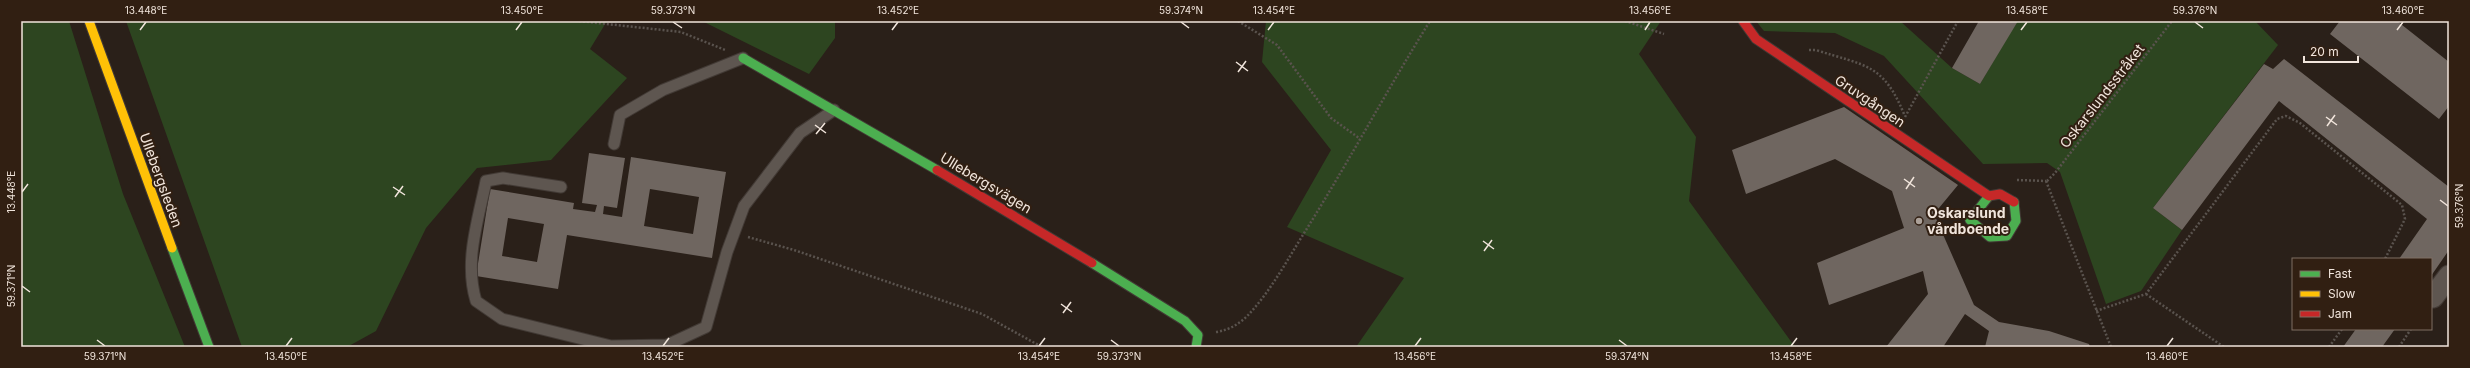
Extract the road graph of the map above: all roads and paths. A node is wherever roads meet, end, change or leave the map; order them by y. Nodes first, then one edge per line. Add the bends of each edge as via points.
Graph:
1 (89, 21) edge
2 (580, 21) edge
3 (1238, 21) edge
4 (1430, 21) edge
5 (1625, 21) edge
6 (1743, 21) edge
7 (1958, 21) edge
8 (2172, 21) edge
9 (1664, 34) dead end
10 (743, 58) junction
11 (1784, 59) junction
12 (834, 110) junction
13 (1905, 118) junction
14 (1912, 122) dead end
15 (1359, 138) junction
16 (614, 144) dead end
17 (2010, 180) dead end
18 (2046, 181) junction
19 (561, 187) dead end
20 (1989, 196) junction
21 (734, 233) junction
22 (2386, 258) edge
23 (2449, 276) edge
24 (2146, 294) junction
25 (2432, 297) dead end
26 (2096, 310) junction
27 (2341, 330) edge
28 (2410, 330) edge
29 (1198, 335) junction
30 (208, 347) edge
31 (1042, 347) edge
32 (1196, 347) edge
33 (2111, 347) edge
34 (2224, 347) edge
35 (2329, 347) edge
36 (2399, 347) edge

1 - 30 street, Ullebergsleden
2 - 10 path via 681,32
3 - 15 path via 1277,45 1317,103 1331,118
4 - 15 path
5 - 9 path
6 - 11 street, Gruvgången via 1756,39
7 - 13 path
8 - 18 path, Oskarslundsstråket via 2055,173
10 - 12 street, Ullebergsvägen
10 - 16 lane via 663,90 620,115
11 - 13 path via 1799,51 1816,50 1870,68 1883,76 1894,90
11 - 20 street, Gruvgången
12 - 21 lane via 800,133 744,206
12 - 29 street, Ullebergsvägen via 1012,214 1165,308 1185,321
13 - 14 path
15 - 29 path via 1324,201 1250,313 1226,330
17 - 18 path
18 - 26 path
19 - 21 lane via 503,178 486,181 470,258 471,284 476,301 502,319 611,346 667,345 706,326
20 - 20 street, Gruvgången via 2000,194 2015,203 2016,222 2007,236 1990,237 1970,220
21 - 31 path via 794,250 982,314
22 - 24 path via 2405,219 2402,205 2300,122 2286,116 2277,119
23 - 25 street
24 - 26 path
24 - 34 path
26 - 33 path
27 - 35 path
28 - 36 path
29 - 32 street

